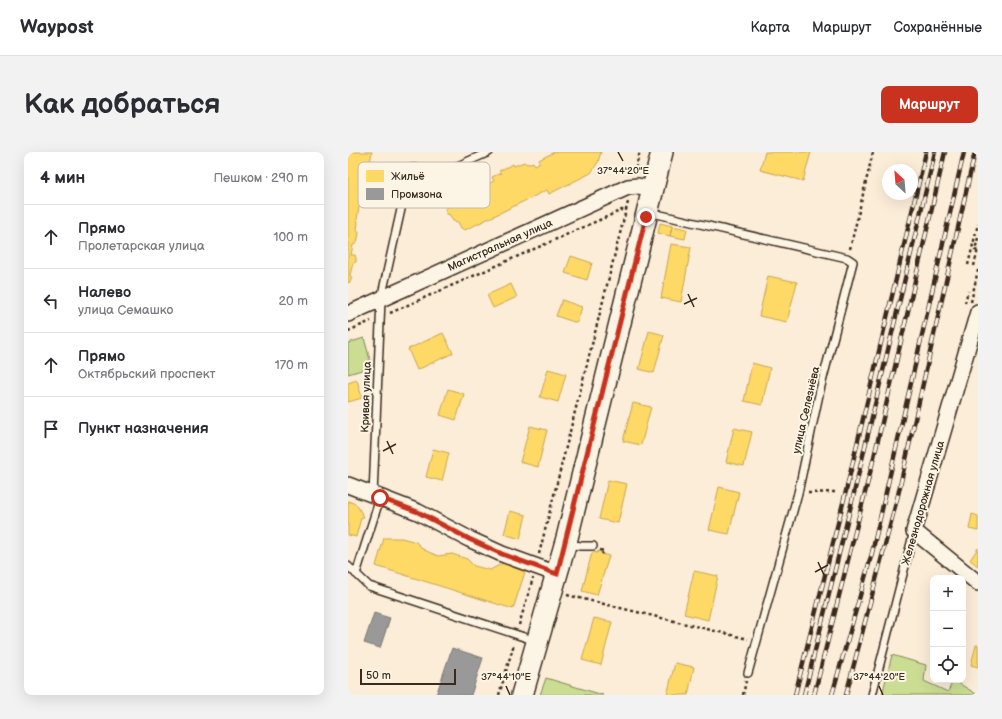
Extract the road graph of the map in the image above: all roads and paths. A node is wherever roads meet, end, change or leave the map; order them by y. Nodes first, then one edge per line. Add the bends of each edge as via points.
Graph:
1 (489, 152) edge
2 (640, 152) edge
3 (662, 152) edge
4 (872, 152) edge
5 (467, 162) edge
6 (632, 186) junction
7 (653, 189) junction
8 (402, 208) edge
9 (626, 211) junction
10 (648, 212) junction
11 (978, 224) edge
12 (978, 238) edge
13 (978, 250) edge
14 (848, 258) junction
15 (968, 264) dead end
16 (974, 266) dead end
17 (968, 291) dead end
18 (381, 299) junction
19 (965, 303) dead end
20 (978, 312) edge
21 (348, 314) edge
22 (380, 317) junction
23 (348, 331) edge
24 (348, 485) edge
25 (835, 492) dead end
26 (798, 493) junction
27 (377, 496) junction
28 (914, 531) junction
29 (571, 541) junction
30 (593, 546) dead end
31 (348, 566) edge
32 (536, 566) junction
33 (356, 574) junction
34 (978, 583) edge
35 (560, 584) junction
36 (516, 635) junction
37 (749, 640) dead end
38 (538, 642) junction
39 (748, 673) dead end
40 (499, 695) edge
41 (522, 695) edge
42 (872, 695) edge

1 - 5 lane, Кривая улица
2 - 6 path
3 - 7 main road
4 - 14 path
6 - 7 street
6 - 9 path
6 - 18 street, Магистральная улица
7 - 10 main road
8 - 18 lane, Кривая улица
9 - 22 path via 622,210
9 - 32 path
10 - 14 lane
10 - 29 main road
11 - 15 path
12 - 13 path via 975,250
13 - 16 path
14 - 26 lane, улица Селезнёва via 853,265 820,390
17 - 19 path
18 - 21 street, Магистральная улица
18 - 22 lane, Кривая улица
20 - 28 street, Железнодорожная улица
22 - 23 path
22 - 27 lane, Кривая улица
24 - 27 street
25 - 26 path
26 - 39 lane, улица Селезнёва
27 - 32 street via 418,512 469,539
27 - 33 lane, Кривая улица
28 - 34 street
28 - 42 lane, Железнодорожная улица
29 - 30 lane via 581,546
29 - 35 main road
31 - 33 lane
32 - 35 street
32 - 36 path
33 - 36 lane via 369,586
35 - 37 path
35 - 38 main road
36 - 38 lane
36 - 40 path
38 - 41 main road

